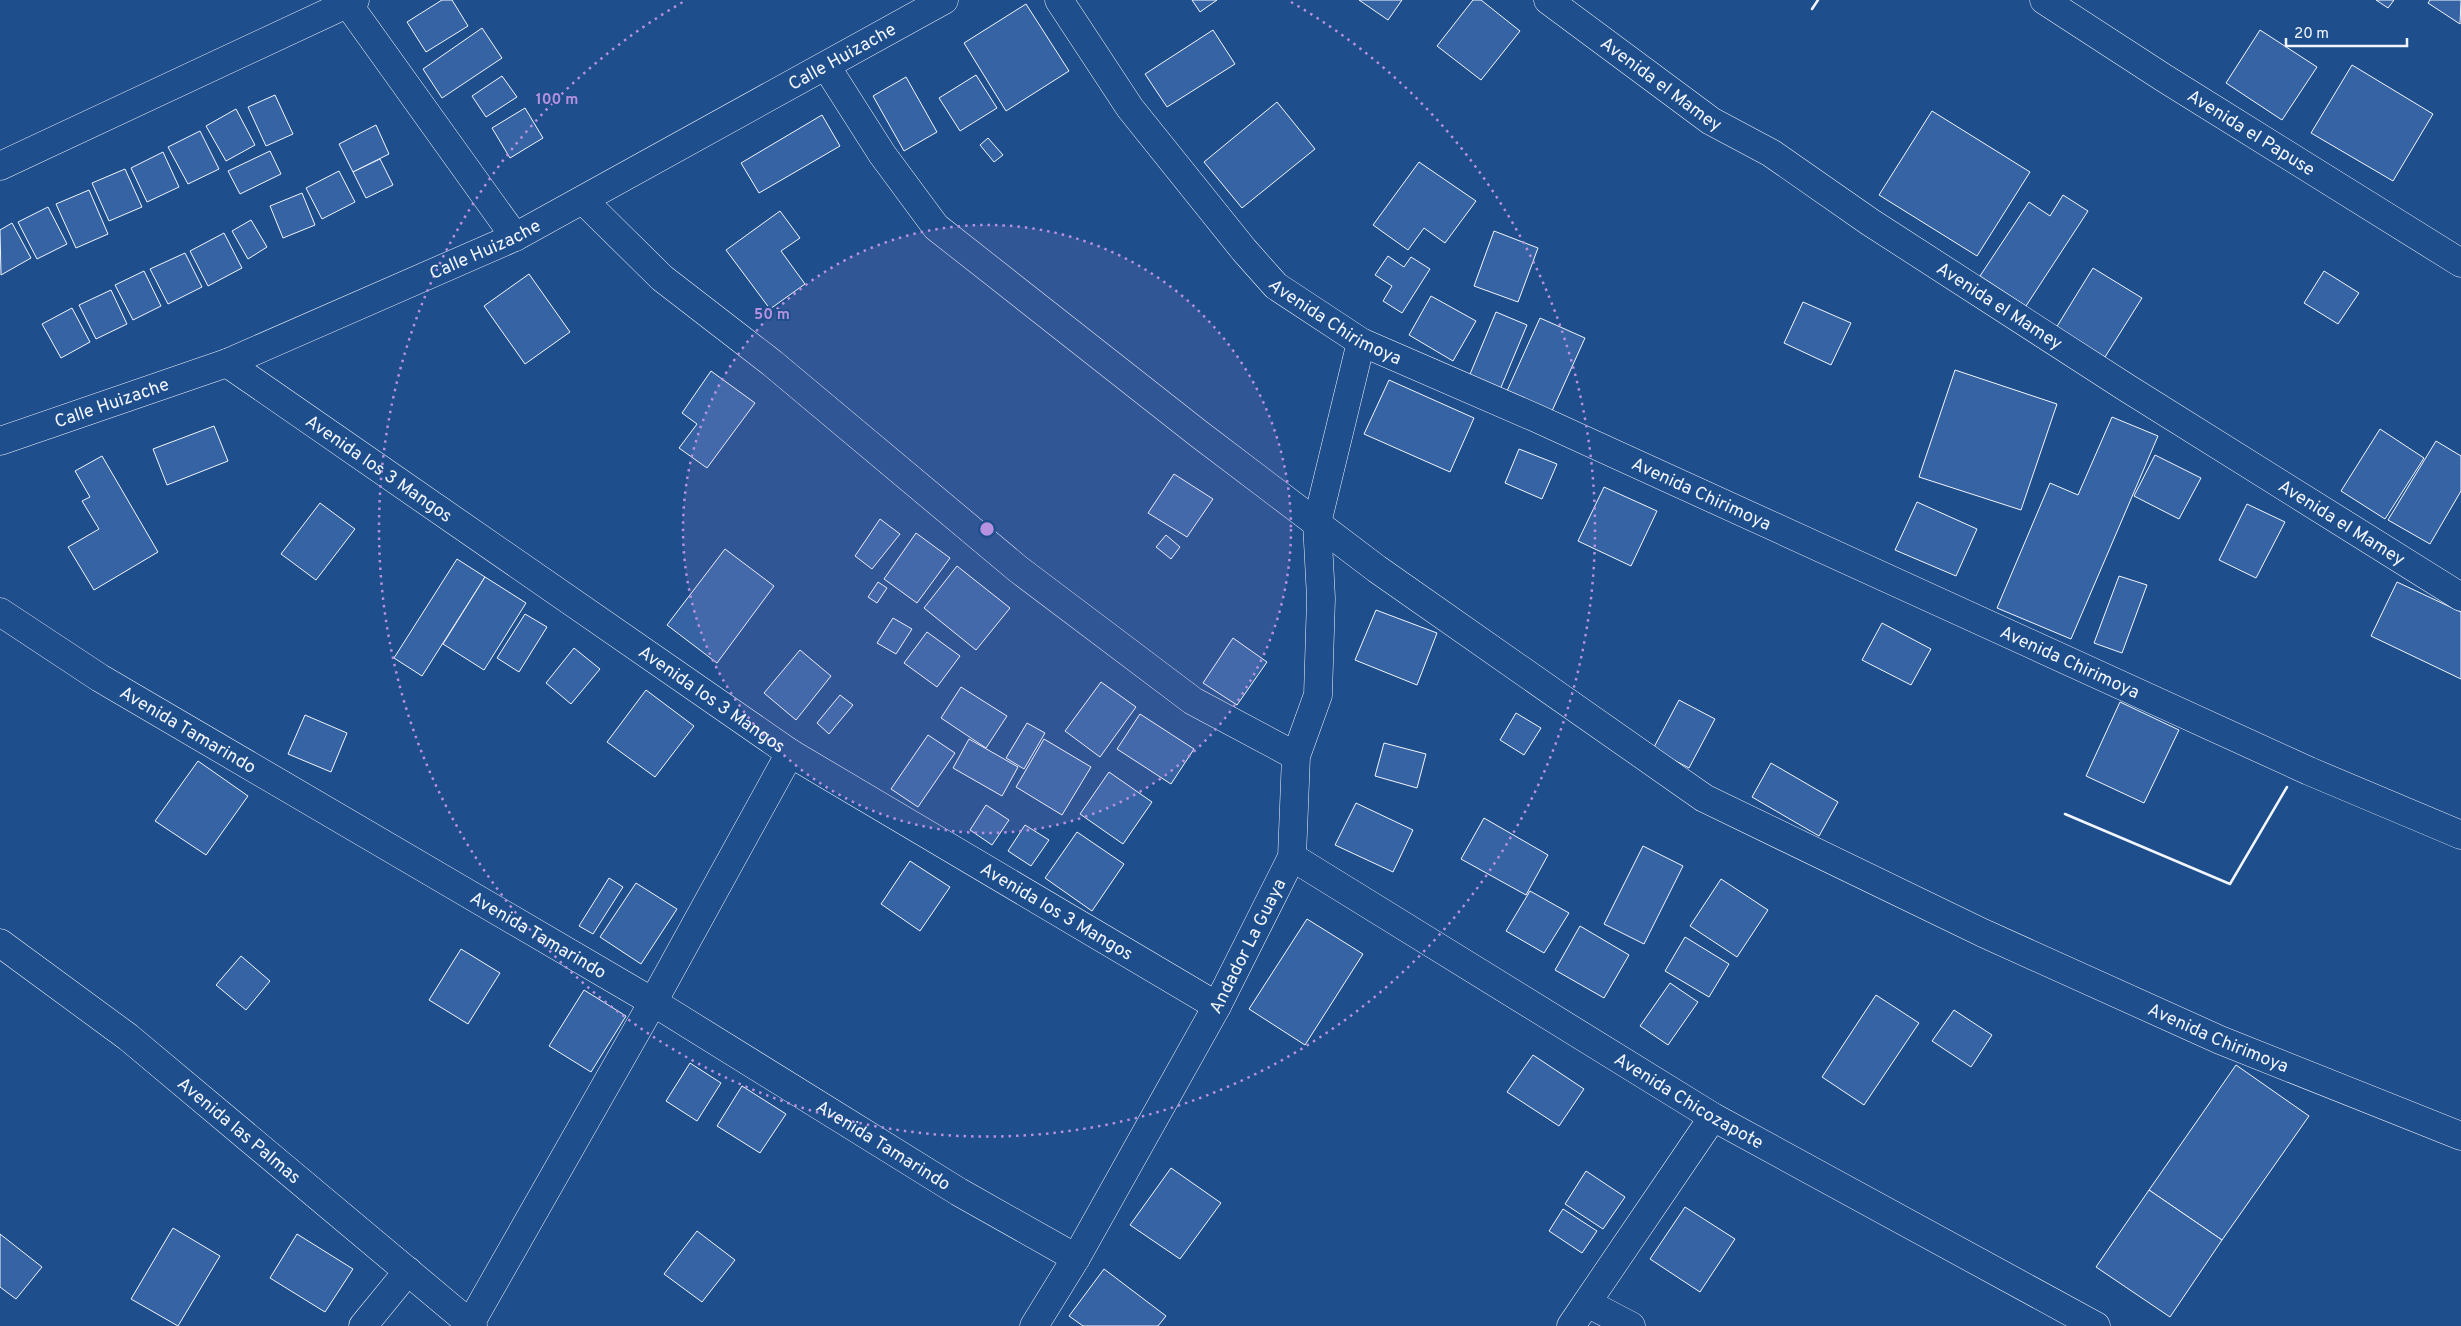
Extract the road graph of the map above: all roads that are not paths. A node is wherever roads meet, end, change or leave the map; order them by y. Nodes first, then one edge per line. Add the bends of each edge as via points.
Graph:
1 (944, 0) edge
2 (1059, 0) edge
3 (1548, 0) edge
4 (2044, 0) edge
5 (351, 2) edge
6 (826, 66) junction
7 (0, 166) edge
8 (584, 201) junction
9 (515, 237) junction
10 (2461, 263) edge
11 (1361, 342) junction
12 (227, 363) junction
13 (0, 441) edge
14 (1317, 523) junction
15 (2461, 597) edge
16 (0, 612) edge
17 (790, 754) junction
18 (1296, 756) junction
19 (2461, 835) edge
20 (1292, 857) junction
21 (0, 943) edge
22 (653, 1002) junction
23 (1217, 1006) junction
24 (1713, 1117) junction
25 (2461, 1136) edge
26 (1076, 1258) junction
27 (408, 1271) junction
28 (1587, 1302) junction
29 (471, 1325) edge
30 (363, 1326) edge
31 (1034, 1326) edge
32 (1571, 1326) edge
33 (1631, 1326) edge
34 (2096, 1326) edge

1 - 6 street, Calle Huizache
2 - 11 street, Avenida Chirimoya via 1130,108 1276,286
3 - 15 street, Avenida el Mamey via 1711,122 1772,154 1870,222
4 - 10 street, Avenida el Papuse
5 - 7 street
5 - 9 street
6 - 8 street, Calle Huizache
6 - 14 street, Avenida Chirimoya via 882,154 936,227
8 - 9 street, Calle Huizache
8 - 18 street via 662,278 772,364 1018,569 1193,701
9 - 12 street, Calle Huizache
11 - 14 street, Andador La Guaya
11 - 19 street, Avenida Chirimoya via 1544,422 2309,771
12 - 13 street, Calle Huizache
12 - 17 street, Avenida los 3 Mangos
14 - 18 street, Andador La Guaya via 1321,598 1318,695
14 - 25 street, Avenida Chirimoya via 1377,569 1704,798 1983,933 2220,1040
16 - 22 street, Avenida Tamarindo via 100,678
17 - 22 street
17 - 23 street, Avenida los 3 Mangos
18 - 20 street, Andador La Guaya
20 - 23 street, Andador La Guaya
20 - 24 street, Avenida Chicozapote
21 - 27 street, Avenida las Palmas via 128,1037
22 - 26 street, Avenida Tamarindo via 959,1192
22 - 29 street
23 - 26 street, Andador La Guaya
24 - 28 street
24 - 34 street, Avenida Chicozapote
26 - 31 street, Andador La Guaya
27 - 29 street, Avenida las Palmas
27 - 30 street
28 - 32 street
28 - 33 street

